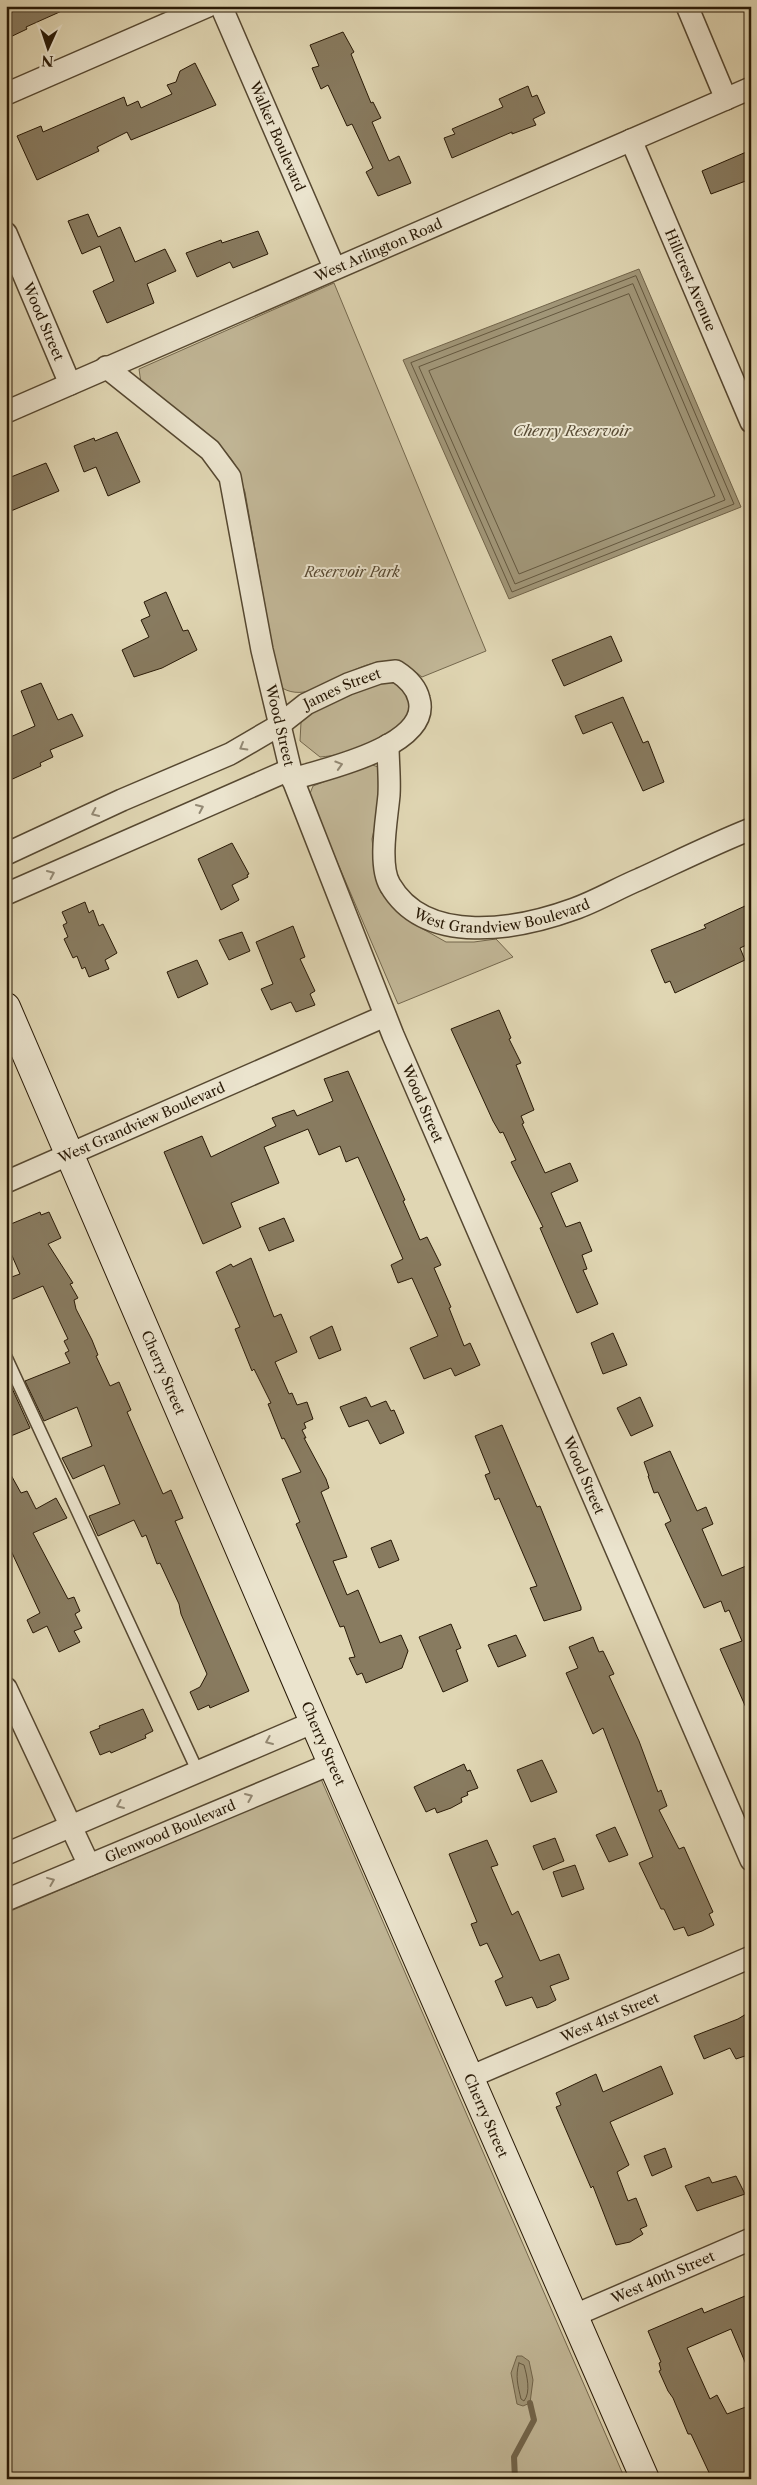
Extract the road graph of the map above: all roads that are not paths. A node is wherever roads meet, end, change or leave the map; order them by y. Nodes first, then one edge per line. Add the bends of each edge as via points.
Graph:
1 (208, 6) edge
2 (221, 6) edge
3 (687, 6) edge
4 (751, 88) edge
5 (6, 94) edge
6 (726, 99) junction
7 (631, 140) junction
8 (6, 233) edge
9 (334, 268) junction
10 (106, 367) junction
11 (742, 379) edge
12 (70, 384) junction
13 (6, 412) edge
14 (751, 422) edge
15 (278, 726) junction
16 (388, 745) junction
17 (291, 774) junction
18 (751, 828) edge
19 (6, 854) edge
20 (6, 894) edge
21 (6, 1007) edge
22 (385, 1016) junction
23 (70, 1155) junction
24 (6, 1182) edge
25 (6, 1356) edge
26 (6, 1688) edge
27 (314, 1722) junction
28 (333, 1763) junction
29 (198, 1772) junction
30 (71, 1826) junction
31 (6, 1854) edge
32 (751, 1860) edge
33 (90, 1865) junction
34 (6, 1900) edge
35 (751, 1957) edge
36 (470, 2077) junction
37 (751, 2239) edge
38 (573, 2316) junction
39 (645, 2479) edge

1 - 5 street
2 - 9 street, Walker Boulevard
3 - 6 street
4 - 6 street, West Arlington Road
6 - 7 street, West Arlington Road
7 - 9 street, West Arlington Road
7 - 11 street, Hillcrest Avenue
8 - 12 street, Wood Street
9 - 10 street, West Arlington Road
10 - 12 street, West Arlington Road
10 - 15 street, Wood Street via 210,450 230,477
11 - 14 street, Hillcrest Avenue
12 - 13 street, West Arlington Road
15 - 16 street, James Street via 306,704 348,684 379,673 396,671 408,679 421,706 415,724
15 - 17 street, Wood Street
15 -> 19 street, James Street via 230,754
17 -> 16 street, James Street via 345,763
16 - 18 street, West Grandview Boulevard via 389,794 384,849 389,884 412,910 429,919 458,926 500,927 574,909
20 -> 17 street, James Street
17 - 22 street, Wood Street
21 - 23 street, Cherry Street
22 - 23 street, West Grandview Boulevard
22 - 32 street, Wood Street
23 - 24 street, West Grandview Boulevard
23 - 27 street, Cherry Street
25 - 29 lane
26 - 30 street
27 - 28 street, Cherry Street
27 -> 29 street
33 -> 28 street, Glenwood Boulevard
28 - 36 street, Cherry Street
29 -> 30 street
30 - 31 street
30 - 33 street
34 -> 33 street, Glenwood Boulevard
35 - 36 street, West 41st Street
36 - 38 street, Cherry Street
37 - 38 street, West 40th Street
38 - 39 street, Cherry Street

